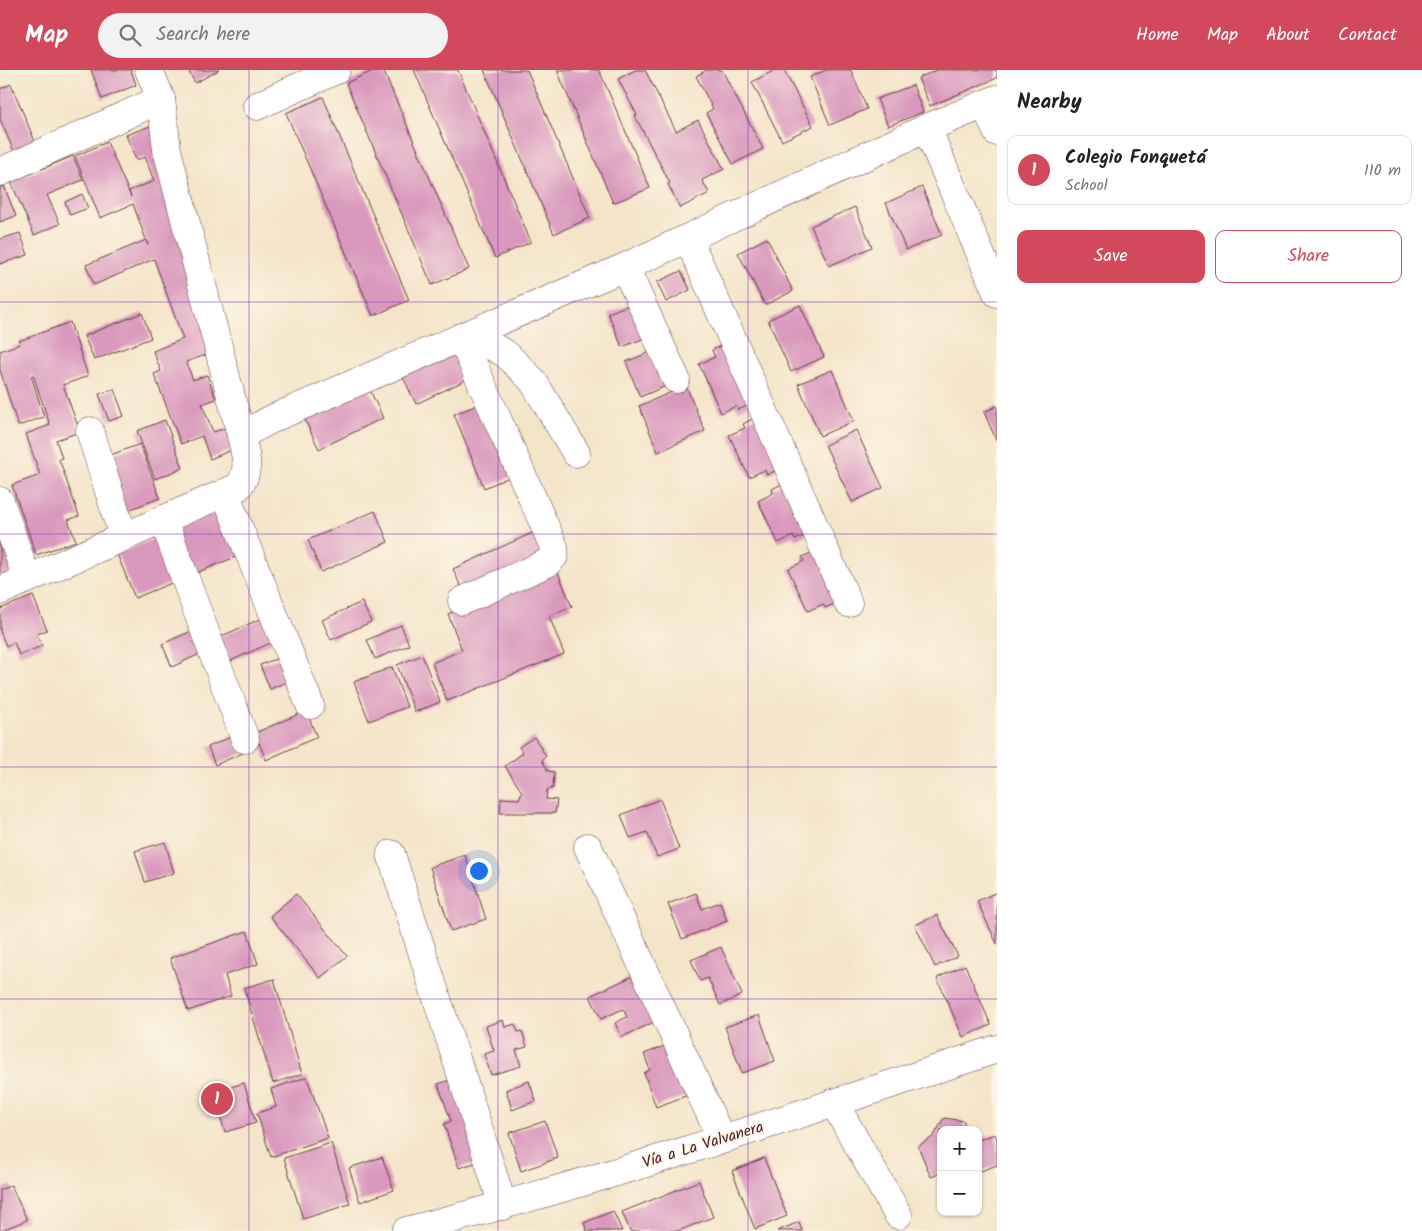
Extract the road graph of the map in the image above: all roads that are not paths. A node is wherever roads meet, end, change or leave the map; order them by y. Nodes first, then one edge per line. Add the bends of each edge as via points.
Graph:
1 (149, 70) edge
2 (336, 70) edge
3 (161, 99) junction
4 (991, 101) edge
5 (257, 106) dead end
6 (927, 128) junction
7 (997, 132) edge
8 (0, 172) edge
9 (688, 238) junction
10 (625, 267) junction
11 (997, 294) edge
12 (472, 338) junction
13 (676, 379) dead end
14 (90, 431) dead end
15 (241, 434) junction
16 (576, 453) dead end
17 (225, 493) junction
18 (0, 501) edge
19 (163, 519) junction
20 (123, 536) junction
21 (27, 579) junction
22 (0, 591) edge
23 (462, 601) dead end
24 (848, 603) dead end
25 (310, 706) dead end
26 (245, 739) dead end
27 (588, 847) dead end
28 (391, 854) dead end
29 (997, 1048) edge
30 (834, 1103) junction
31 (722, 1140) junction
32 (503, 1206) junction
33 (898, 1215) dead end
34 (406, 1231) edge

1 - 3 street
2 - 5 street
3 - 8 street
3 - 15 street via 168,150
4 - 6 street
4 - 7 street
6 - 9 street
6 - 11 street
9 - 10 street
9 - 24 street
10 - 12 street
10 - 13 street
12 - 15 street
12 - 16 street via 506,354 533,381
12 - 23 street via 554,546 554,556 547,563
14 - 20 street
15 - 17 street via 247,470 245,479 238,487
17 - 19 street
17 - 25 street
18 - 21 street
19 - 20 street
19 - 26 street
20 - 21 street
21 - 22 street
27 - 31 street
28 - 32 street
29 - 30 street, Vía a La Valvanera
30 - 31 street, Vía a La Valvanera
30 - 33 street
31 - 32 street, Vía a La Valvanera
32 - 34 street, Vía a La Valvanera

